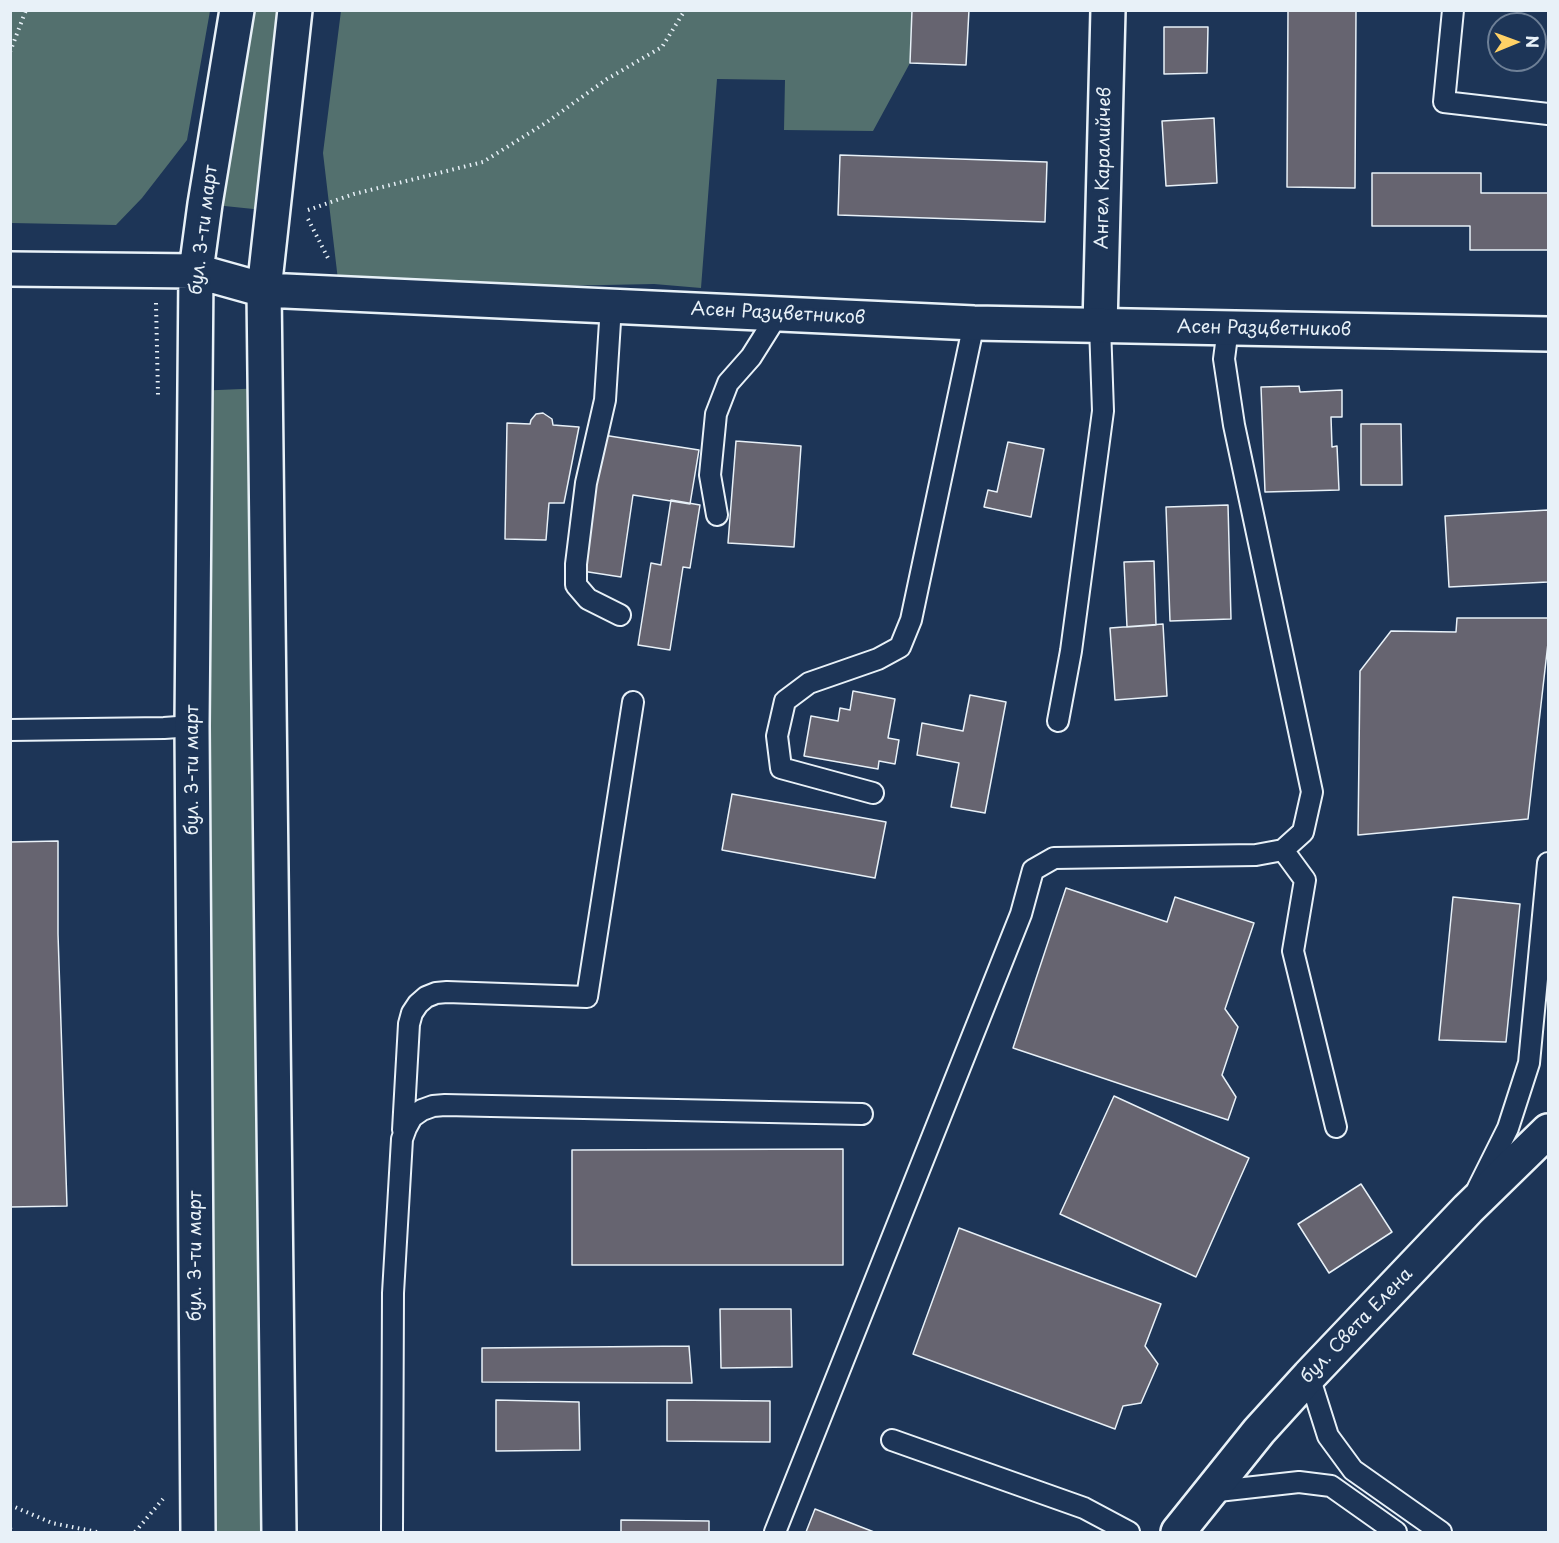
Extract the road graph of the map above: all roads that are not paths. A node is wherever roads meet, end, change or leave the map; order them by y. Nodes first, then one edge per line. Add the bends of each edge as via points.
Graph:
1 (237, 10) edge
2 (295, 10) edge
3 (1107, 10) edge
4 (1453, 10) edge
5 (1548, 114) edge
6 (10, 269) edge
7 (196, 271) junction
8 (264, 290) junction
9 (611, 306) junction
10 (778, 314) junction
11 (974, 323) junction
12 (1100, 326) junction
13 (1228, 328) junction
14 (1548, 334) edge
15 (717, 515) dead end
16 (620, 615) dead end
17 (633, 702) dead end
18 (1058, 721) dead end
19 (192, 726) junction
20 (10, 730) edge
21 (873, 793) dead end
22 (1283, 850) junction
23 (1548, 863) edge
24 (862, 1114) dead end
25 (1336, 1127) dead end
26 (1548, 1131) edge
27 (402, 1139) junction
28 (1468, 1209) junction
29 (1309, 1376) junction
30 (892, 1440) dead end
31 (1209, 1492) junction
32 (198, 1533) edge
33 (279, 1533) edge
34 (392, 1533) edge
35 (775, 1533) edge
36 (1129, 1533) edge
37 (1178, 1533) edge
38 (1396, 1533) edge
39 (1441, 1533) edge

1 - 7 street, бул. 3-ти март
2 - 8 street
3 - 12 street, Ангел Каралийчев
4 - 5 lane via 1444,102
6 - 7 street, Асен Разцветников
7 - 8 street, Асен Разцветников
7 - 19 street, бул. 3-ти март
8 - 9 street, Асен Разцветников
8 - 33 street
9 - 10 street, Асен Разцветников
9 - 16 lane via 605,400 586,483 576,585 588,599
10 - 11 street, Асен Разцветников
10 - 15 lane via 729,383 716,414 710,475
11 - 12 street, Асен Разцветников
11 - 21 lane via 911,620 900,647 878,659 809,683 785,701 777,736 781,768
12 - 13 street, Асен Разцветников
12 - 18 lane via 1103,411
13 - 14 street, Асен Разцветников
13 - 22 lane via 1224,359 1234,425 1312,792 1303,832
17 - 27 lane via 587,997 447,992 426,997 417,1004 409,1024
19 - 20 lane
19 - 32 street, бул. 3-ти март
22 - 25 lane via 1305,880 1293,951
22 - 35 lane via 1256,855 1054,858 1033,870 1021,914
23 - 28 lane via 1529,1062 1508,1128
24 - 27 lane via 439,1106 412,1117
26 - 28 street, бул. Света Елена
27 - 34 lane via 393,1293
28 - 29 street, бул. Света Елена
29 - 31 street, бул. Света Елена
29 - 39 lane via 1328,1436 1353,1470
30 - 36 lane via 1084,1508
31 - 37 street, бул. Света Елена
31 - 38 lane via 1299,1482 1331,1486

